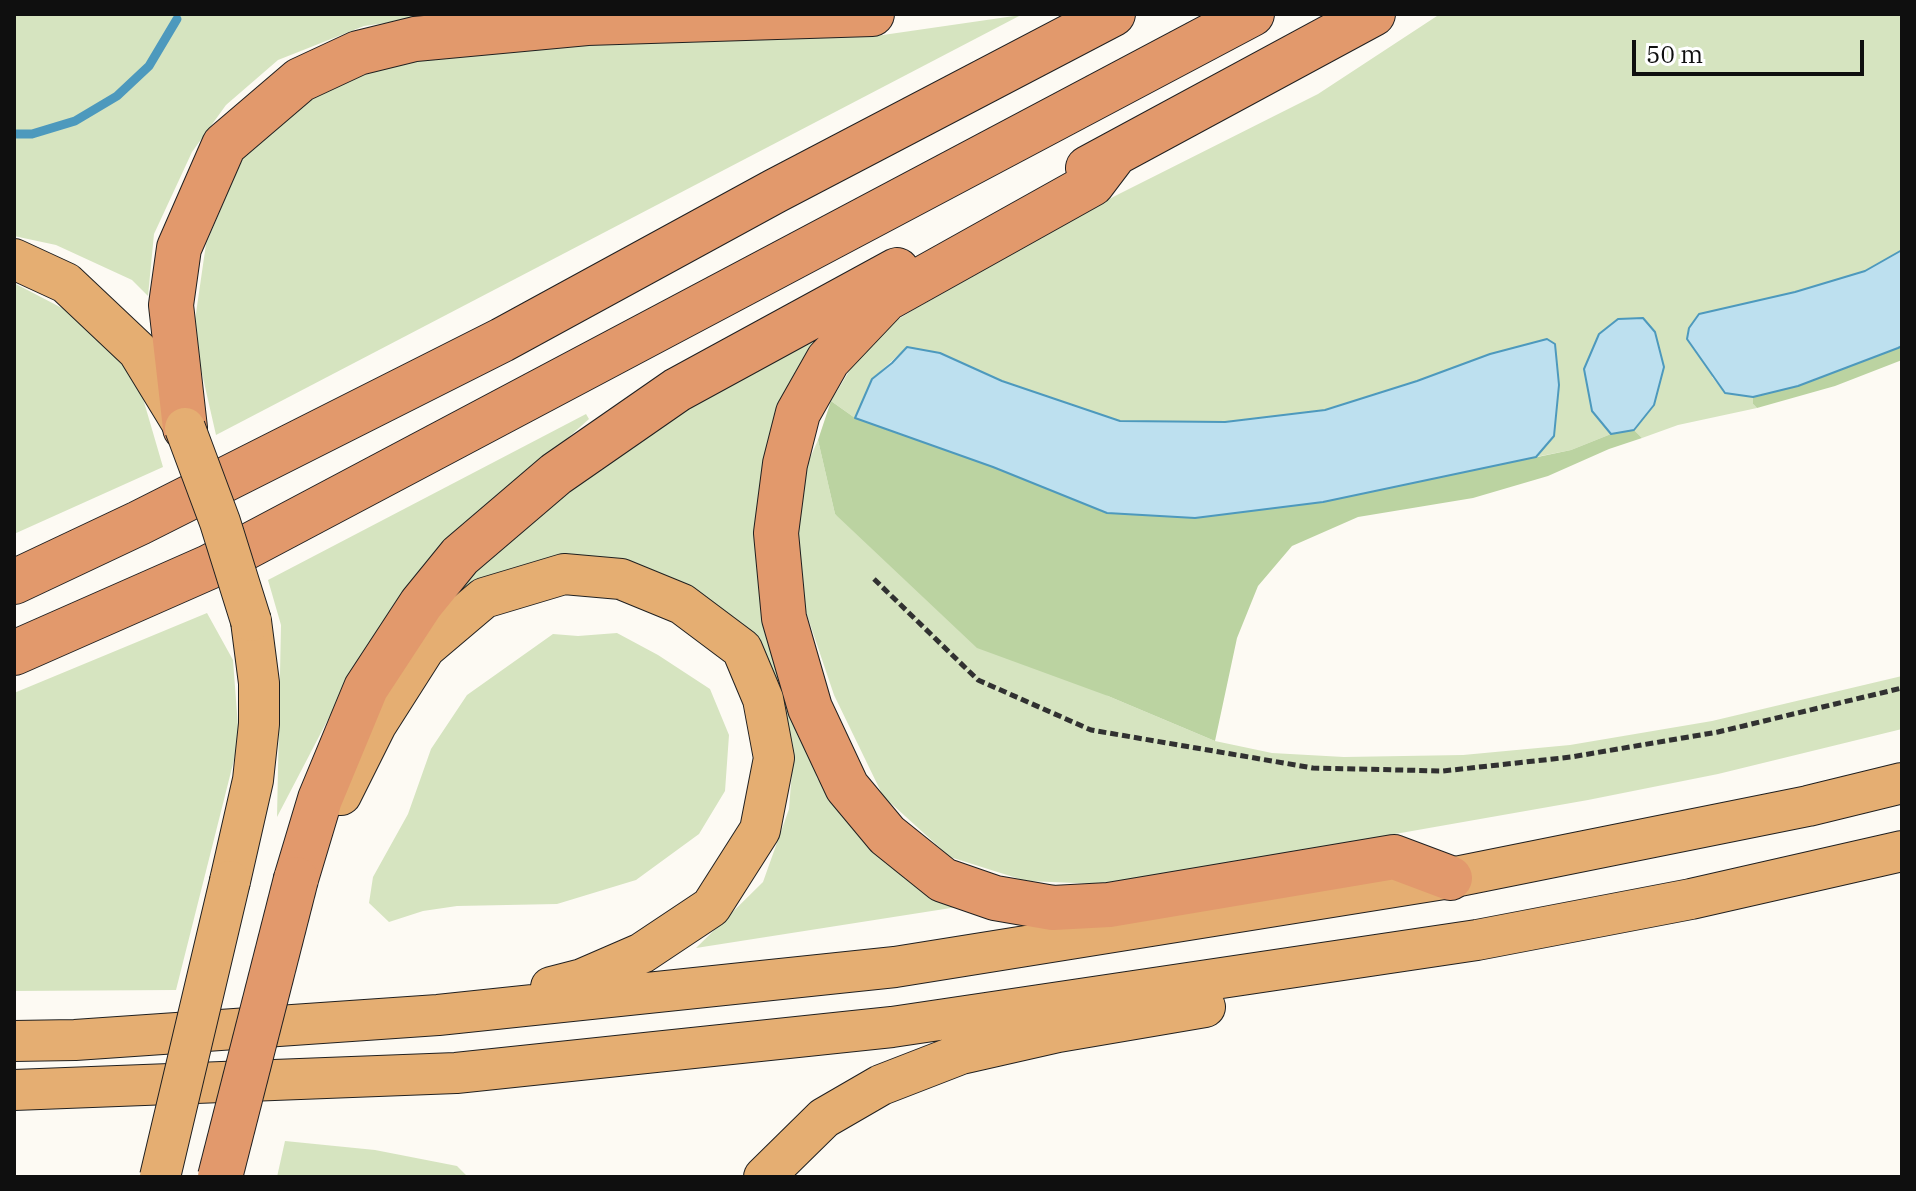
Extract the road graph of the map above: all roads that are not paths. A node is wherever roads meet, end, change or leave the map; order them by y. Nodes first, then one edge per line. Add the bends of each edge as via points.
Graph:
1 (872, 14) edge
2 (1113, 14) edge
3 (1252, 14) edge
4 (1373, 14) edge
5 (1114, 155) junction
6 (14, 259) edge
7 (185, 428) junction
8 (14, 582) edge
9 (14, 653) edge
10 (1902, 783) edge
11 (1902, 851) edge
12 (1450, 878) junction
13 (296, 879) junction
14 (1477, 940) junction
15 (438, 1015) junction
16 (14, 1041) edge
17 (15, 1090) edge
18 (160, 1177) edge
19 (220, 1177) edge
20 (764, 1177) edge

1 - 7 highway via 587,23 415,39 358,53 300,80 224,145 179,248 171,305
2 - 8 highway via 502,340
3 - 9 highway via 209,567
4 - 5 highway
5 - 12 highway via 1092,184 886,299 828,360 798,413 776,533 784,618 810,708 847,787 887,835 943,880 995,898 1053,908 1109,905 1394,857
5 - 13 highway via 677,390 556,474 460,556 366,688 320,799
6 - 7 highway via 66,283 138,351
7 - 18 highway, bridge via 251,621 259,724 253,780
10 - 12 highway
11 - 14 highway
12 - 15 highway via 895,967
13 - 15 highway via 376,725 425,648 484,598 564,574 621,579 682,604 742,649 763,699 774,758 760,830 711,907 642,953 582,979
13 - 19 highway, bridge
14 - 17 highway via 892,1027 472,1071
14 - 20 highway via 1386,975 961,1054 881,1085 824,1118
15 - 16 highway

